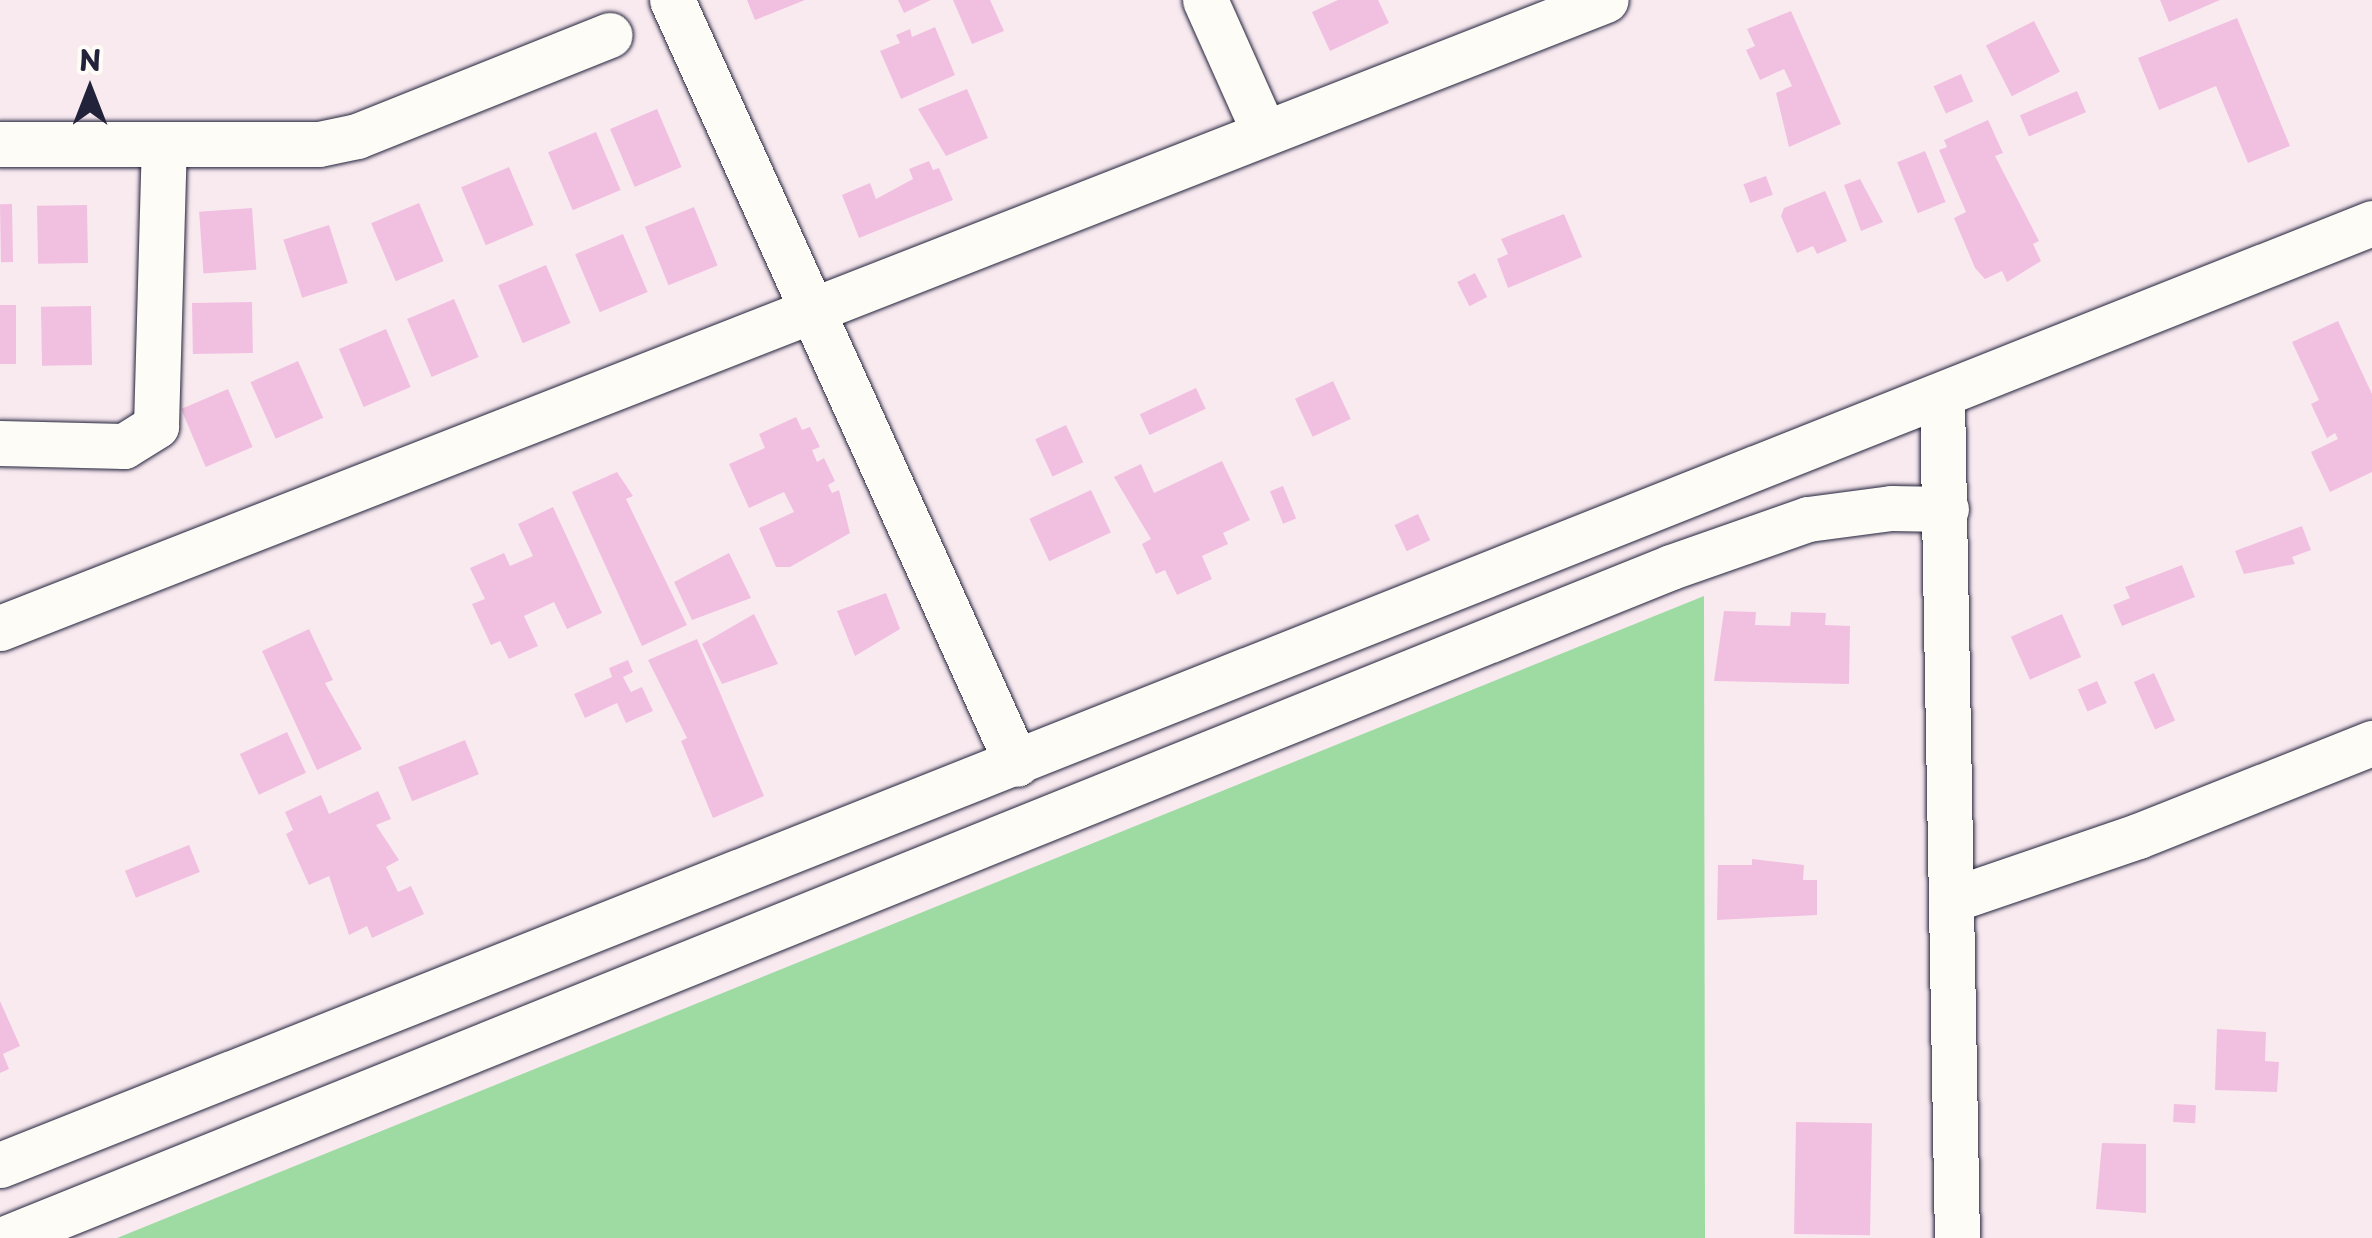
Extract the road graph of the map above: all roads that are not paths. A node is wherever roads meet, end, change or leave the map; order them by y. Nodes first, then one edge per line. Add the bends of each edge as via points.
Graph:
1 (672, 0) edge
2 (1205, 0) edge
3 (1606, 0) edge
4 (610, 36) dead end
5 (1264, 132) junction
6 (0, 144) edge
7 (164, 145) junction
8 (2372, 223) edge
9 (807, 310) junction
10 (1942, 398) junction
11 (0, 443) edge
12 (1946, 509) junction
13 (0, 628) edge
14 (2372, 742) edge
15 (1017, 764) junction
16 (1954, 899) junction
17 (0, 1165) edge
18 (6, 1238) edge
19 (1957, 1238) edge

1 - 9 street
2 - 5 street
3 - 5 street
4 - 7 street via 358,136 319,144
5 - 9 street
6 - 7 street
7 - 11 street via 156,426 124,446
8 - 10 street
9 - 13 street
9 - 15 street
10 - 12 street
10 - 15 street
12 - 16 street
12 - 18 street via 1808,519 1670,566
14 - 16 street via 2138,836
15 - 17 street
16 - 19 street

